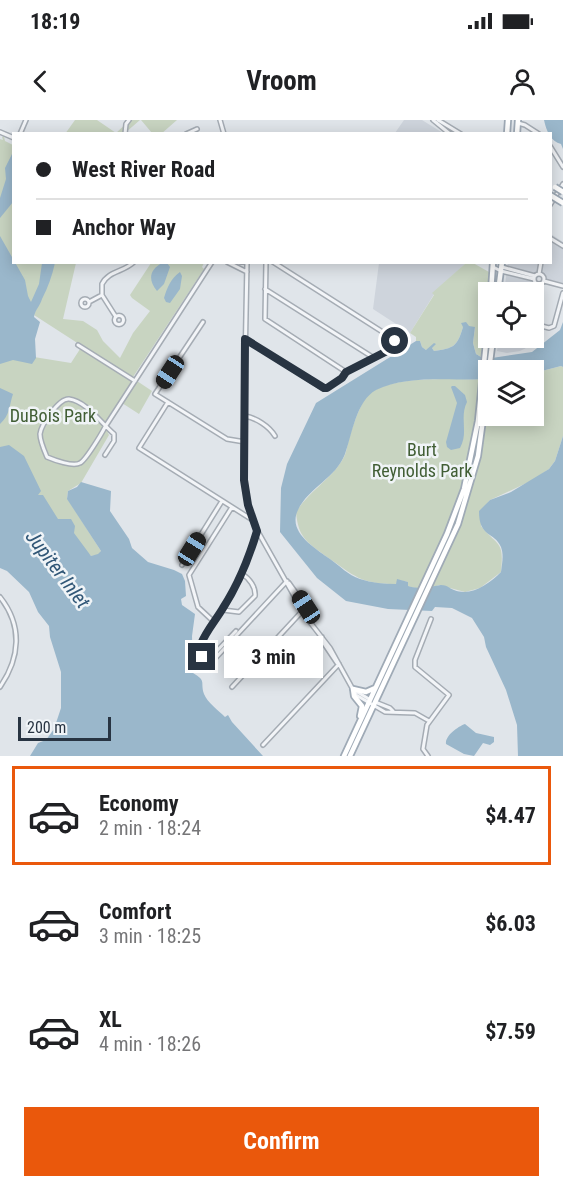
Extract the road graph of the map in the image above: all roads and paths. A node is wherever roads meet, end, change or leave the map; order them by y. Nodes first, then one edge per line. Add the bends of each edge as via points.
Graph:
1 (433, 120) edge
2 (438, 120) edge
3 (518, 122) edge
4 (197, 129) dead end
5 (190, 132) edge
6 (448, 132) edge
7 (458, 132) edge
8 (536, 132) edge
9 (552, 149) edge
10 (563, 166) edge
11 (563, 184) edge
12 (553, 186) edge
13 (563, 192) edge
14 (552, 202) edge
15 (132, 264) edge
16 (211, 264) edge
17 (231, 264) edge
18 (245, 264) edge
19 (266, 264) edge
20 (276, 264) edge
21 (540, 264) edge
22 (493, 265) edge
23 (501, 267) edge
24 (247, 272) junction
25 (536, 276) junction
26 (544, 281) joint
27 (492, 282) edge
28 (499, 282) edge
29 (535, 282) edge
30 (563, 286) edge
31 (265, 289) junction
32 (563, 293) edge
33 (102, 295) junction
34 (88, 302) dead end
35 (116, 317) dead end
36 (203, 322) dead end
37 (544, 327) edge
38 (245, 339) junction
39 (78, 345) dead end
40 (488, 348) edge
41 (490, 348) edge
42 (488, 354) junction
43 (374, 358) junction
44 (487, 360) edge
45 (488, 360) edge
46 (346, 372) junction
47 (135, 381) junction
48 (168, 402) junction
49 (245, 416) junction
50 (478, 426) edge
51 (483, 426) edge
52 (105, 427) junction
53 (275, 436) dead end
54 (245, 442) junction
55 (105, 455) dead end
56 (222, 501) junction
57 (232, 507) junction
58 (253, 520) junction
59 (257, 531) junction
60 (262, 540) junction
61 (252, 548) junction
62 (182, 565) dead end
63 (242, 573) junction
64 (287, 581) junction
65 (0, 597) edge
66 (304, 609) junction
67 (223, 610) junction
68 (431, 619) dead end
69 (213, 621) junction
70 (236, 631) dead end
71 (210, 664) dead end
72 (339, 664) junction
73 (377, 686) junction
74 (0, 687) edge
75 (232, 687) dead end
76 (353, 689) junction
77 (372, 703) junction
78 (429, 721) junction
79 (358, 727) junction
80 (263, 745) dead end
81 (344, 756) edge
82 (350, 756) edge
83 (428, 756) edge

1 - 6 street
2 - 7 street
3 - 8 street
4 - 5 street
9 - 10 street
11 - 14 street
12 - 13 main road, bridge
15 - 33 street via 104,279
16 - 47 street
17 - 24 street
18 - 24 street
19 - 31 street
20 - 43 street via 392,338 396,343 393,348
21 - 25 street
22 - 23 street
22 - 27 main road
23 - 25 street
23 - 28 main road
24 - 38 street
25 - 26 street via 543,276
25 - 29 street
26 - 30 street
31 - 43 street
31 - 46 street via 267,321
32 - 37 street via 555,326
33 - 34 street
33 - 35 street
36 - 48 street via 155,394
38 - 46 street via 324,388
38 - 49 street
39 - 47 street
40 - 42 main road
41 - 42 main road
42 - 44 main road
42 - 45 main road
43 - 46 street
47 - 52 street
48 - 54 street via 227,439
48 - 56 street via 139,448
49 - 53 street via 270,429
49 - 54 street
50 - 73 main road via 453,522
51 - 77 main road via 470,491 458,525
52 - 52 street via 80,463 45,455 41,429 64,399 83,406
52 - 55 street via 114,434 114,441
54 - 58 street via 244,487
56 - 57 street
56 - 62 street
57 - 58 street
57 - 69 street via 189,575 198,607
58 - 59 street
59 - 60 street
59 - 61 street
60 - 61 street
60 - 64 street
61 - 63 street
63 - 67 street
63 - 67 street via 255,589 255,596 239,612
64 - 66 street
64 - 71 street
65 - 74 street via 13,618 17,647 13,665
66 - 72 street
66 - 75 street
67 - 69 street
68 - 78 street via 414,665 449,695
69 - 70 street via 200,646 202,657 213,654
72 - 76 street
72 - 80 street
73 - 76 main road via 366,692
73 - 77 main road
76 - 77 street
76 - 79 main road via 362,706
77 - 78 street via 390,714 417,713
77 - 79 main road
77 - 82 main road
78 - 83 street via 423,747
79 - 81 main road

